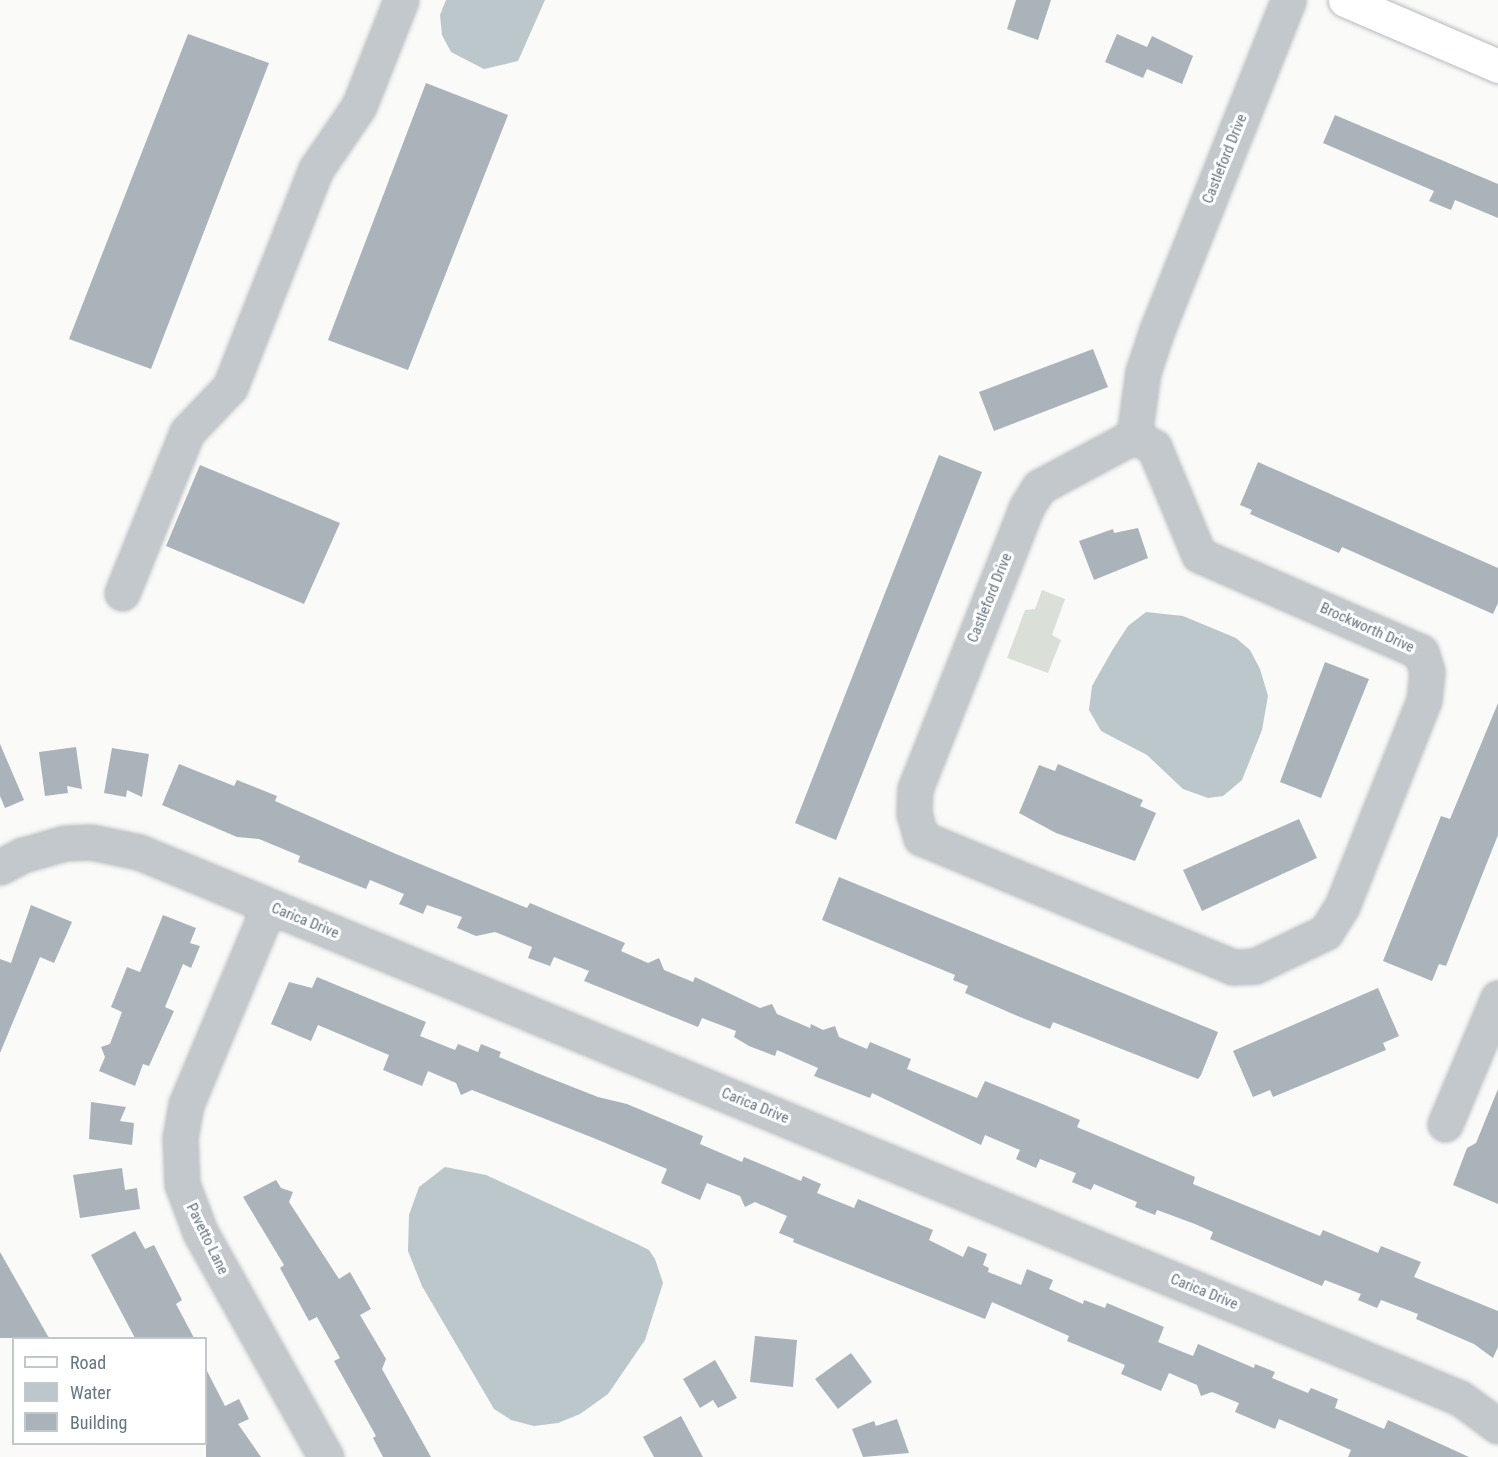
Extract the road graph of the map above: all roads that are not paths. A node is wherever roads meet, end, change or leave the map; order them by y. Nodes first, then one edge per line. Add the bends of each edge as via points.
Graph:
1 (401, 0) edge
2 (1288, 0) edge
3 (1346, 0) edge
4 (1498, 66) edge
5 (1134, 436) junction
6 (122, 593) dead end
7 (0, 867) edge
8 (269, 906) junction
9 (1326, 932) joint
10 (1498, 998) edge
11 (1445, 1124) dead end
12 (1498, 1426) edge
13 (326, 1457) edge

1 - 6 street via 358,106 316,169 230,387 188,432
2 - 5 street, Castleford Drive via 1157,330 1143,372
3 - 4 main road
5 - 9 street, Brockworth Drive via 1154,447 1199,555 1421,652 1427,672 1424,700 1342,906
5 - 9 street, Castleford Drive via 1039,487 1026,508 915,789 914,813 921,838 1233,967 1255,966
7 - 8 street, Carica Drive via 31,852 65,843 120,846
8 - 12 street, Carica Drive via 1460,1398
8 - 13 street, Pavetto Lane via 186,1104 180,1137 182,1184 200,1232
10 - 11 street

